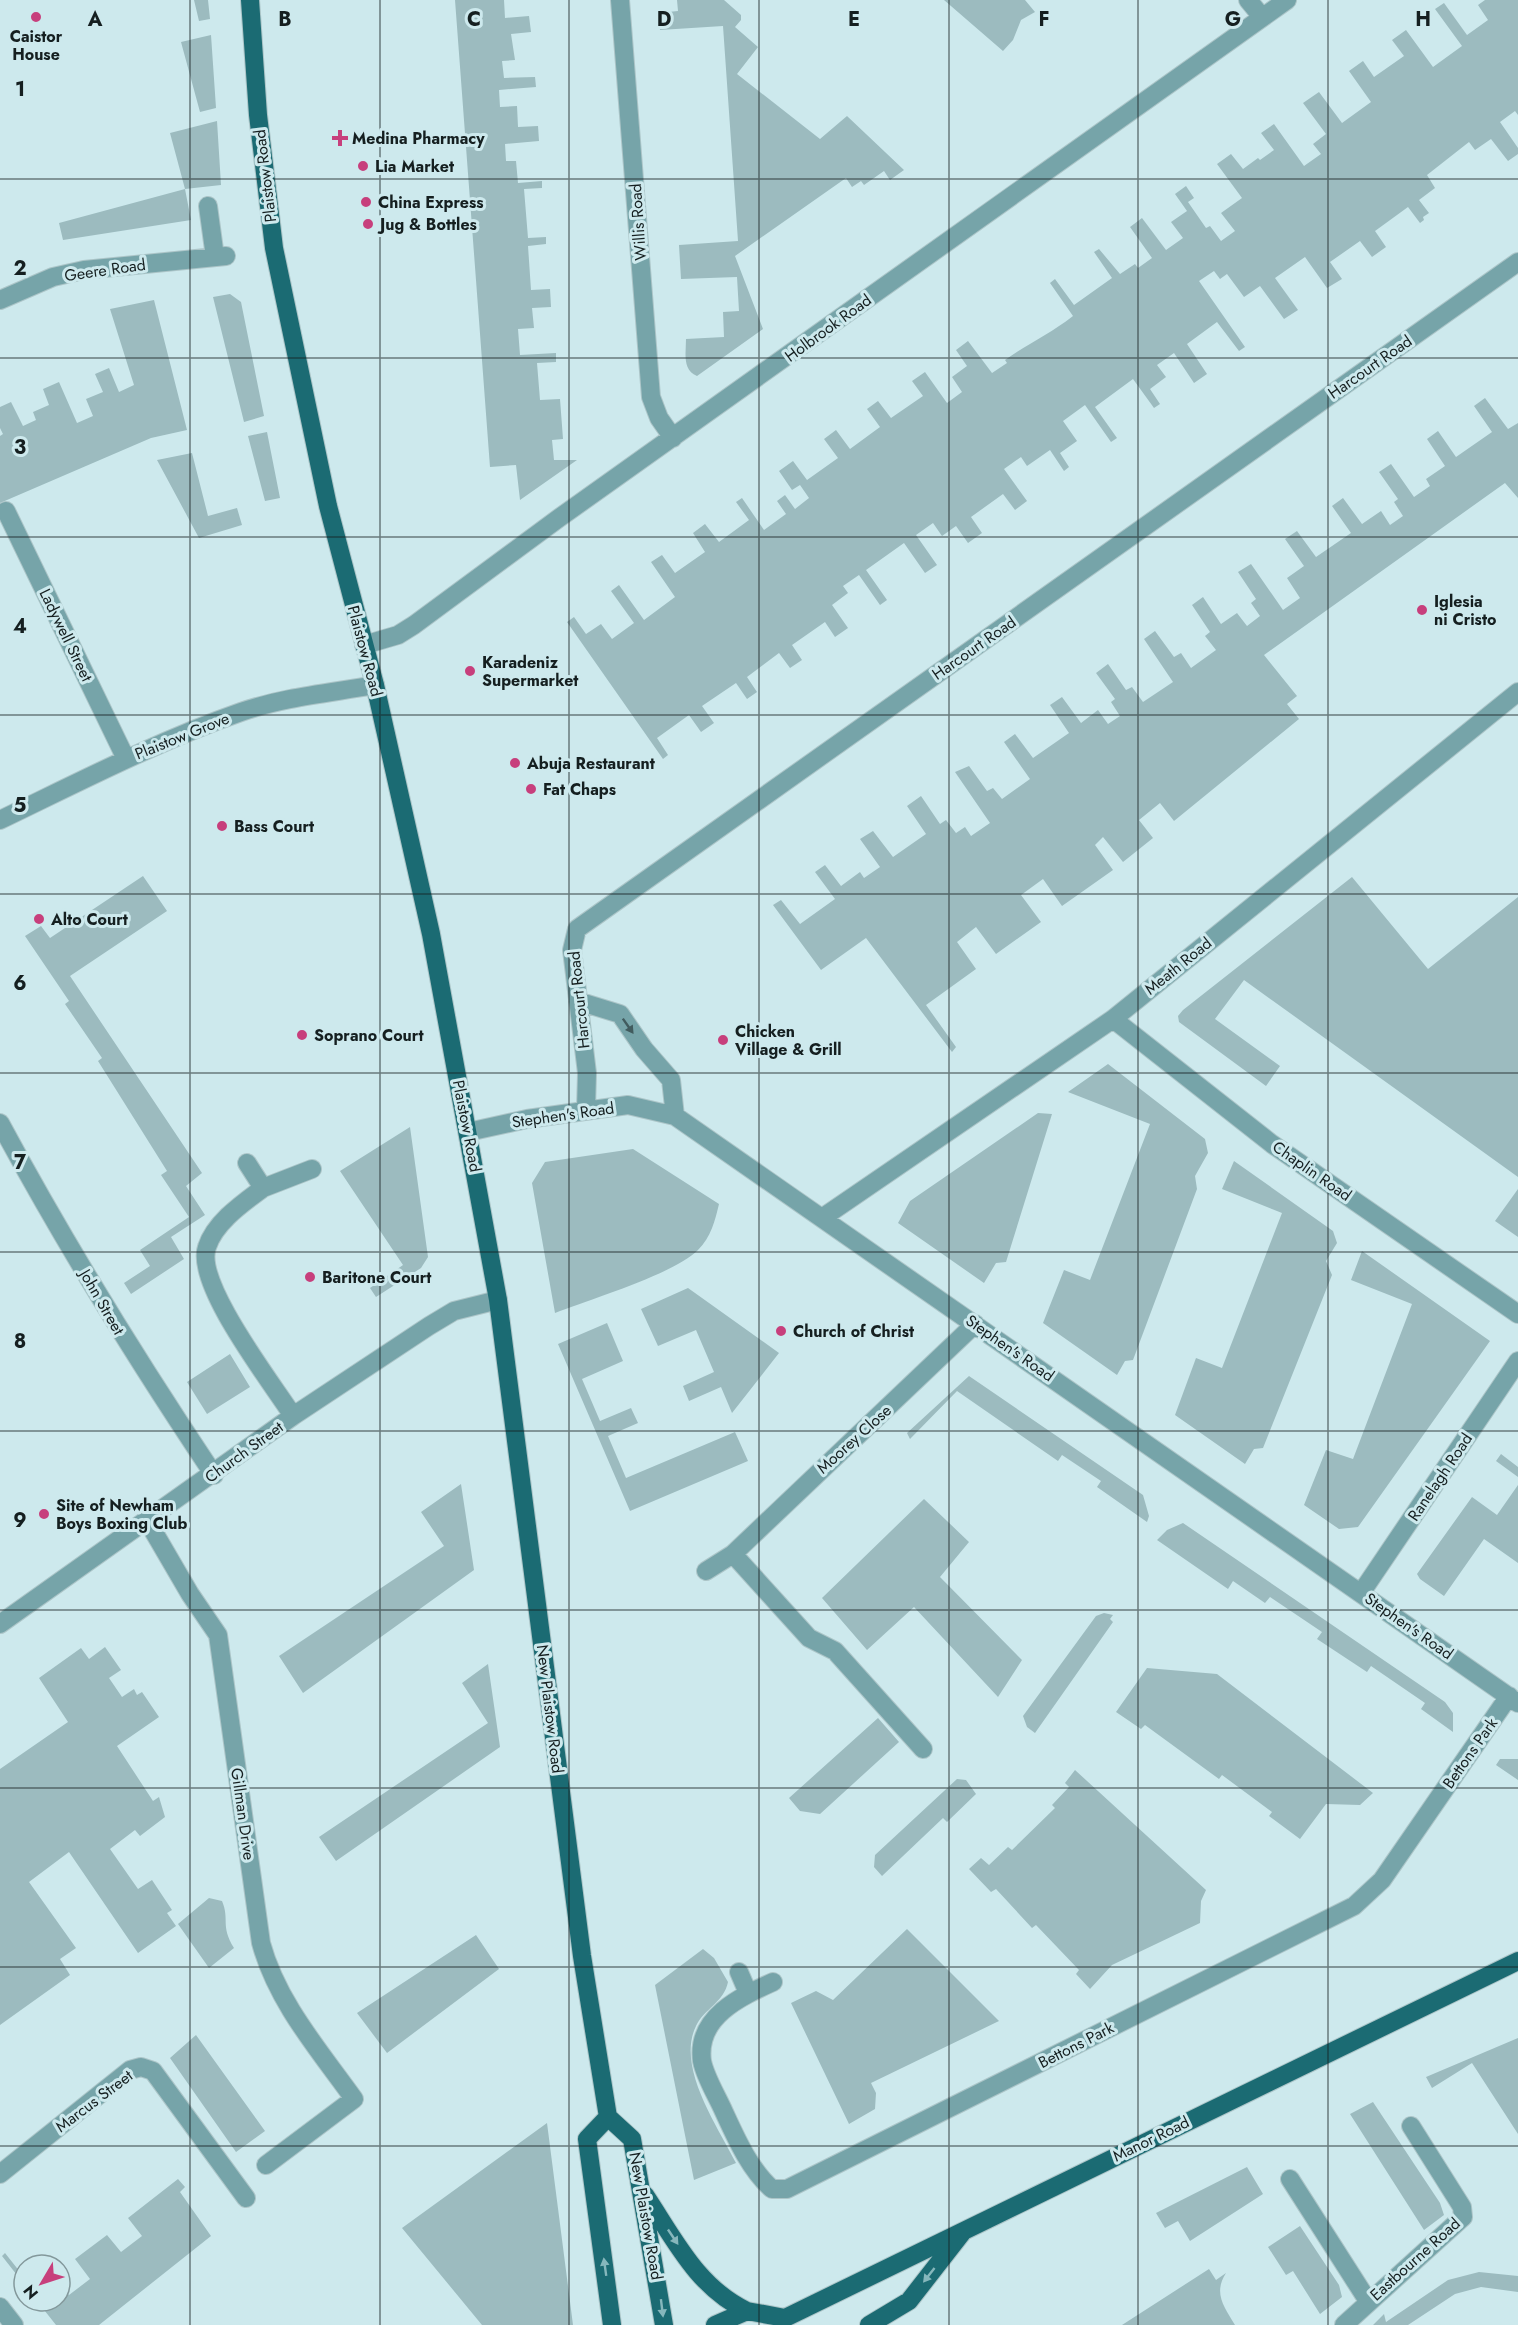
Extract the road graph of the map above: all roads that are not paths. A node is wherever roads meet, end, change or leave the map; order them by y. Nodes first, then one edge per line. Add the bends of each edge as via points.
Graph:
1 (250, 0) edge
2 (620, 0) edge
3 (1248, 0) edge
4 (1287, 0) edge
5 (1262, 17) junction
6 (208, 206) dead end
7 (1518, 262) edge
8 (0, 300) edge
9 (673, 438) junction
10 (6, 511) dead end
11 (364, 645) junction
12 (375, 685) junction
13 (1518, 692) edge
14 (126, 759) junction
15 (0, 820) edge
16 (578, 1001) junction
17 (1113, 1019) junction
18 (586, 1109) junction
19 (675, 1116) junction
20 (0, 1123) edge
21 (468, 1132) junction
22 (247, 1163) dead end
23 (312, 1169) dead end
24 (264, 1188) junction
25 (822, 1218) junction
26 (498, 1300) junction
27 (1518, 1314) edge
28 (975, 1324) junction
29 (1518, 1361) edge
30 (294, 1416) junction
31 (214, 1475) junction
32 (148, 1522) junction
33 (733, 1554) junction
34 (706, 1571) dead end
35 (1361, 1593) junction
36 (0, 1624) edge
37 (1514, 1700) edge
38 (923, 1749) dead end
39 (1518, 1961) edge
40 (739, 1972) dead end
41 (773, 1982) dead end
42 (748, 1993) junction
43 (608, 2117) junction
44 (1411, 2126) dead end
45 (266, 2164) dead end
46 (0, 2174) edge
47 (1290, 2180) dead end
48 (640, 2188) junction
49 (246, 2198) dead end
50 (965, 2229) junction
51 (1368, 2301) junction
52 (0, 2307) edge
53 (747, 2311) junction
54 (782, 2321) edge
55 (14, 2325) edge
56 (612, 2325) edge
57 (664, 2325) edge
58 (716, 2325) edge
59 (869, 2325) edge
60 (1344, 2325) edge

1 - 11 main road, Plaistow Road via 258,115 274,248 325,495
2 - 9 street, Willis Road via 651,397
3 - 5 street
4 - 5 street, Holbrook Road
5 - 9 street, Holbrook Road
6 - 8 street, Geere Road via 221,256 84,270 53,277
7 - 16 street, Harcourt Road via 577,929 572,950
9 - 11 street, Holbrook Road via 414,625
10 - 14 street, Ladywell Street
11 - 12 main road, Plaistow Road
12 - 14 street, Plaistow Grove via 282,700 242,711
12 - 21 main road, Plaistow Road via 426,913
13 - 17 street, Meath Road
14 - 15 street, Plaistow Grove
16 - 18 street, Harcourt Road via 587,1072
16 -> 19 street via 620,1014 672,1080
17 - 25 street, Meath Road
17 - 27 street, Chaplin Road via 1272,1144
18 - 19 street, Stephen's Road via 628,1106
18 - 21 street, Stephen's Road
19 - 25 street, Stephen's Road
20 - 31 street, John Street via 129,1348
21 - 26 main road, Plaistow Road
22 - 24 street
23 - 24 street
24 - 30 street via 213,1233 204,1267 240,1337
25 - 28 street, Stephen's Road
26 - 30 street, Church Street via 454,1311
26 - 43 main road, New Plaistow Road via 582,1956
28 - 33 street, Moorey Close
28 - 35 street, Stephen's Road
29 - 35 street, Ranelagh Road
30 - 31 street, Church Street
31 - 32 street, Church Street
32 - 36 street, Church Street
32 - 45 street, Gillman Drive via 218,1635 268,1970 279,1992 354,2099
33 - 34 street, Moorey Close
33 - 38 street via 809,1638 835,1652
35 - 37 street, Stephen's Road
37 - 42 street, Bettons Park via 1382,1880 1354,1906 787,2189 772,2189 759,2178 728,2122 702,2062 702,2043 710,2024 722,2010
39 - 50 main road, Manor Road
40 - 42 street
41 - 42 street, Bettons Park
43 - 48 main road, New Plaistow Road via 632,2139
56 -> 43 main road via 587,2139
44 - 51 street, Eastbourne Road via 1462,2207 1463,2217
46 - 49 street, Marcus Street via 130,2070 141,2067 153,2072
47 - 51 street
48 -> 53 main road, Manor Road via 706,2284 725,2301
48 -> 57 main road, New Plaistow Road
50 - 54 main road, Manor Road
50 -> 59 main road via 909,2301
51 - 60 street, Eastbourne Road
52 - 55 street
53 - 54 main road, Manor Road
53 - 58 main road

